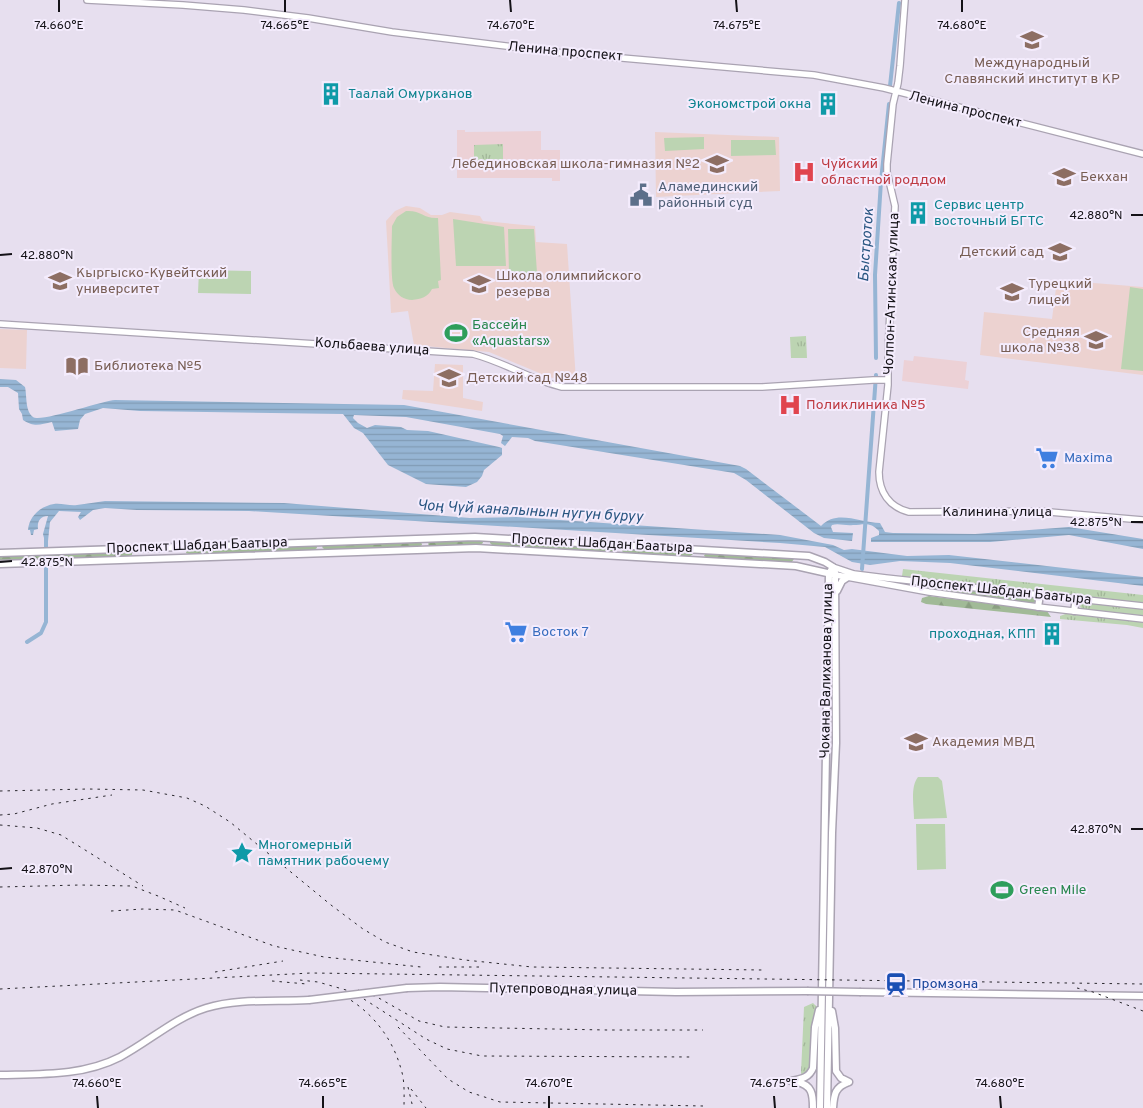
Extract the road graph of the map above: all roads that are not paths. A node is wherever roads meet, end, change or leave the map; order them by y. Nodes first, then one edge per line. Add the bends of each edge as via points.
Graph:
1 (87, 0) edge
2 (905, 0) edge
3 (896, 92) junction
4 (1143, 154) edge
5 (0, 324) edge
6 (885, 380) junction
7 (886, 496) joint
8 (1143, 520) edge
9 (487, 537) junction
10 (425, 539) junction
11 (319, 542) junction
12 (618, 545) junction
13 (184, 546) junction
14 (134, 548) junction
15 (486, 548) junction
16 (425, 549) junction
17 (698, 549) junction
18 (0, 553) edge
19 (320, 553) junction
20 (797, 554) junction
21 (618, 555) junction
22 (184, 557) junction
23 (135, 558) junction
24 (697, 560) junction
25 (825, 562) junction
26 (0, 564) edge
27 (796, 566) junction
28 (833, 567) junction
29 (816, 570) junction
30 (829, 574) junction
31 (836, 575) junction
32 (848, 577) junction
33 (828, 594) junction
34 (836, 594) junction
35 (1040, 595) junction
36 (1076, 599) junction
37 (1143, 606) edge
38 (1038, 607) junction
39 (1074, 611) junction
40 (1143, 619) edge
41 (1143, 996) edge
42 (822, 1003) junction
43 (830, 1003) junction
44 (0, 1075) edge
45 (813, 1108) edge
46 (820, 1108) edge
47 (827, 1108) edge
48 (833, 1108) edge

1 - 3 main road, Ленина проспект via 244,10 535,50 795,72
2 - 3 main road
3 - 4 main road, Ленина проспект
3 - 6 main road, Чолпон-Атинская улица via 892,104 887,169 895,206
5 - 6 main road, Кольбаева улица via 473,354 562,387 762,387
6 - 7 main road, Чолпон-Атинская улица via 879,472
7 - 8 main road, Калинина улица via 896,507 909,512 1038,511
9 - 10 main road, Проспект Шабдан Баатыра
9 - 12 main road, Проспект Шабдан Баатыра
9 - 15 main road
10 - 11 main road, Проспект Шабдан Баатыра
10 - 16 main road
11 - 13 main road, Проспект Шабдан Баатыра
11 - 19 main road
12 - 17 main road, Проспект Шабдан Баатыра
12 - 21 main road
13 - 14 main road, Проспект Шабдан Баатыра
13 - 22 main road
14 - 18 main road, Проспект Шабдан Баатыра
14 - 23 main road
15 - 16 main road, Проспект Шабдан Баатыра
15 - 21 main road, Проспект Шабдан Баатыра
16 - 19 main road, Проспект Шабдан Баатыра
17 - 20 main road, Проспект Шабдан Баатыра
17 - 24 main road
19 - 22 main road, Проспект Шабдан Баатыра
20 - 25 main road, Проспект Шабдан Баатыра
20 - 27 main road
21 - 24 main road, Проспект Шабдан Баатыра
22 - 23 main road, Проспект Шабдан Баатыра
23 - 26 main road, Проспект Шабдан Баатыра
24 - 27 main road, Проспект Шабдан Баатыра
25 - 28 main road, Проспект Шабдан Баатыра
25 - 29 main road via 825,568
27 - 29 main road, Проспект Шабдан Баатыра
28 - 30 main road, Чокана Валиханова улица
28 - 31 main road, Чокана Валиханова улица
28 - 35 main road, Проспект Шабдан Баатыра via 854,574
29 - 30 main road, Проспект Шабдан Баатыра
29 - 33 main road via 824,578
30 - 31 main road, Проспект Шабдан Баатыра
30 - 33 main road, Чокана Валиханова улица
31 - 32 main road, Проспект Шабдан Баатыра
31 - 34 main road, Чокана Валиханова улица
32 - 34 main road
32 - 38 main road, Проспект Шабдан Баатыра
33 - 42 main road, Чокана Валиханова улица
34 - 43 main road, Чокана Валиханова улица
35 - 36 main road, Проспект Шабдан Баатыра
35 - 38 main road
36 - 37 main road, Проспект Шабдан Баатыра
36 - 39 main road
38 - 39 main road, Проспект Шабдан Баатыра
39 - 40 main road, Проспект Шабдан Баатыра
41 - 44 main road, Путепроводная улица, bridge via 407,988 309,1000 240,1002 209,1007 186,1016 120,1057 93,1068
42 - 45 main road via 815,1027 813,1068 803,1079 791,1081 803,1083 811,1089
42 - 46 main road, Чокана Валиханова улица
43 - 47 main road, Чокана Валиханова улица
43 - 48 main road via 835,1028 836,1071 849,1082 836,1090

